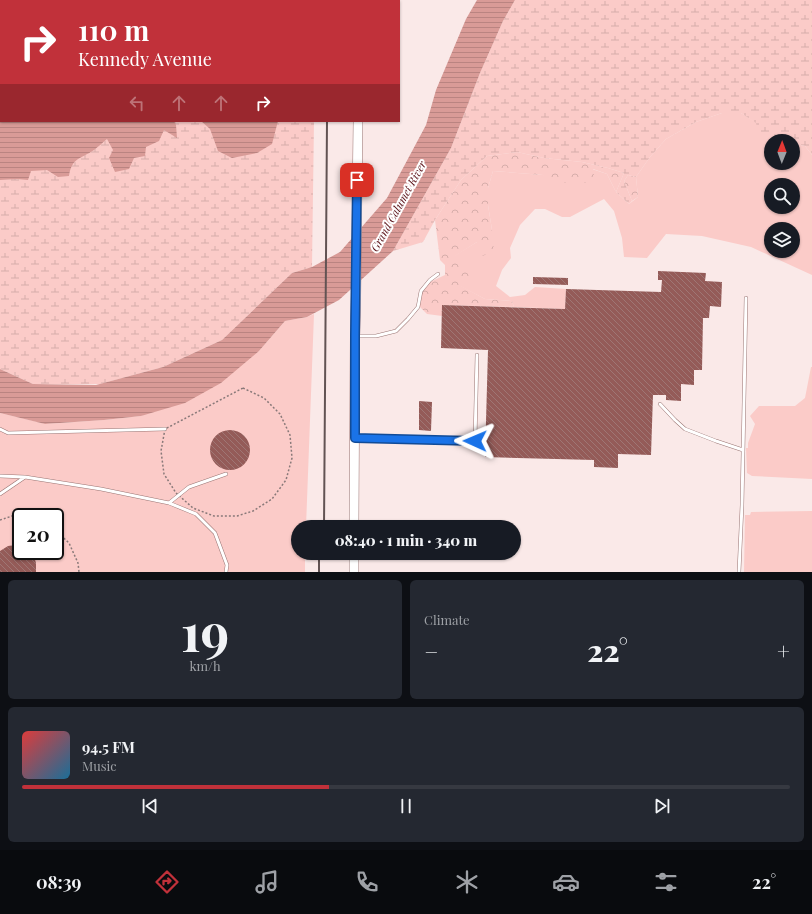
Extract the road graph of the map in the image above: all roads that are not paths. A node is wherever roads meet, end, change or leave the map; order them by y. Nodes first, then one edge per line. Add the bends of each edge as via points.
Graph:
1 (358, 122) edge
2 (438, 274) dead end
3 (746, 298) dead end
4 (355, 336) junction
5 (477, 355) dead end
6 (660, 404) dead end
7 (0, 429) edge
8 (165, 429) road end
9 (355, 438) junction
10 (743, 450) junction
11 (226, 474) dead end
12 (0, 476) edge
13 (25, 477) junction
14 (0, 494) edge
15 (169, 503) junction
16 (354, 520) edge
17 (354, 560) edge
18 (226, 572) edge
19 (354, 572) edge
20 (739, 572) edge

1 - 4 main road
2 - 4 lane via 421,291 418,307 396,331 376,336
3 - 10 lane
4 - 9 main road
5 - 9 lane via 475,441
6 - 10 lane via 686,429
7 - 8 lane via 8,433
9 - 16 main road
10 - 20 lane
11 - 15 lane via 189,487
12 - 13 lane
13 - 14 lane
13 - 15 lane
15 - 18 lane via 196,514 215,533 227,565
17 - 19 main road

